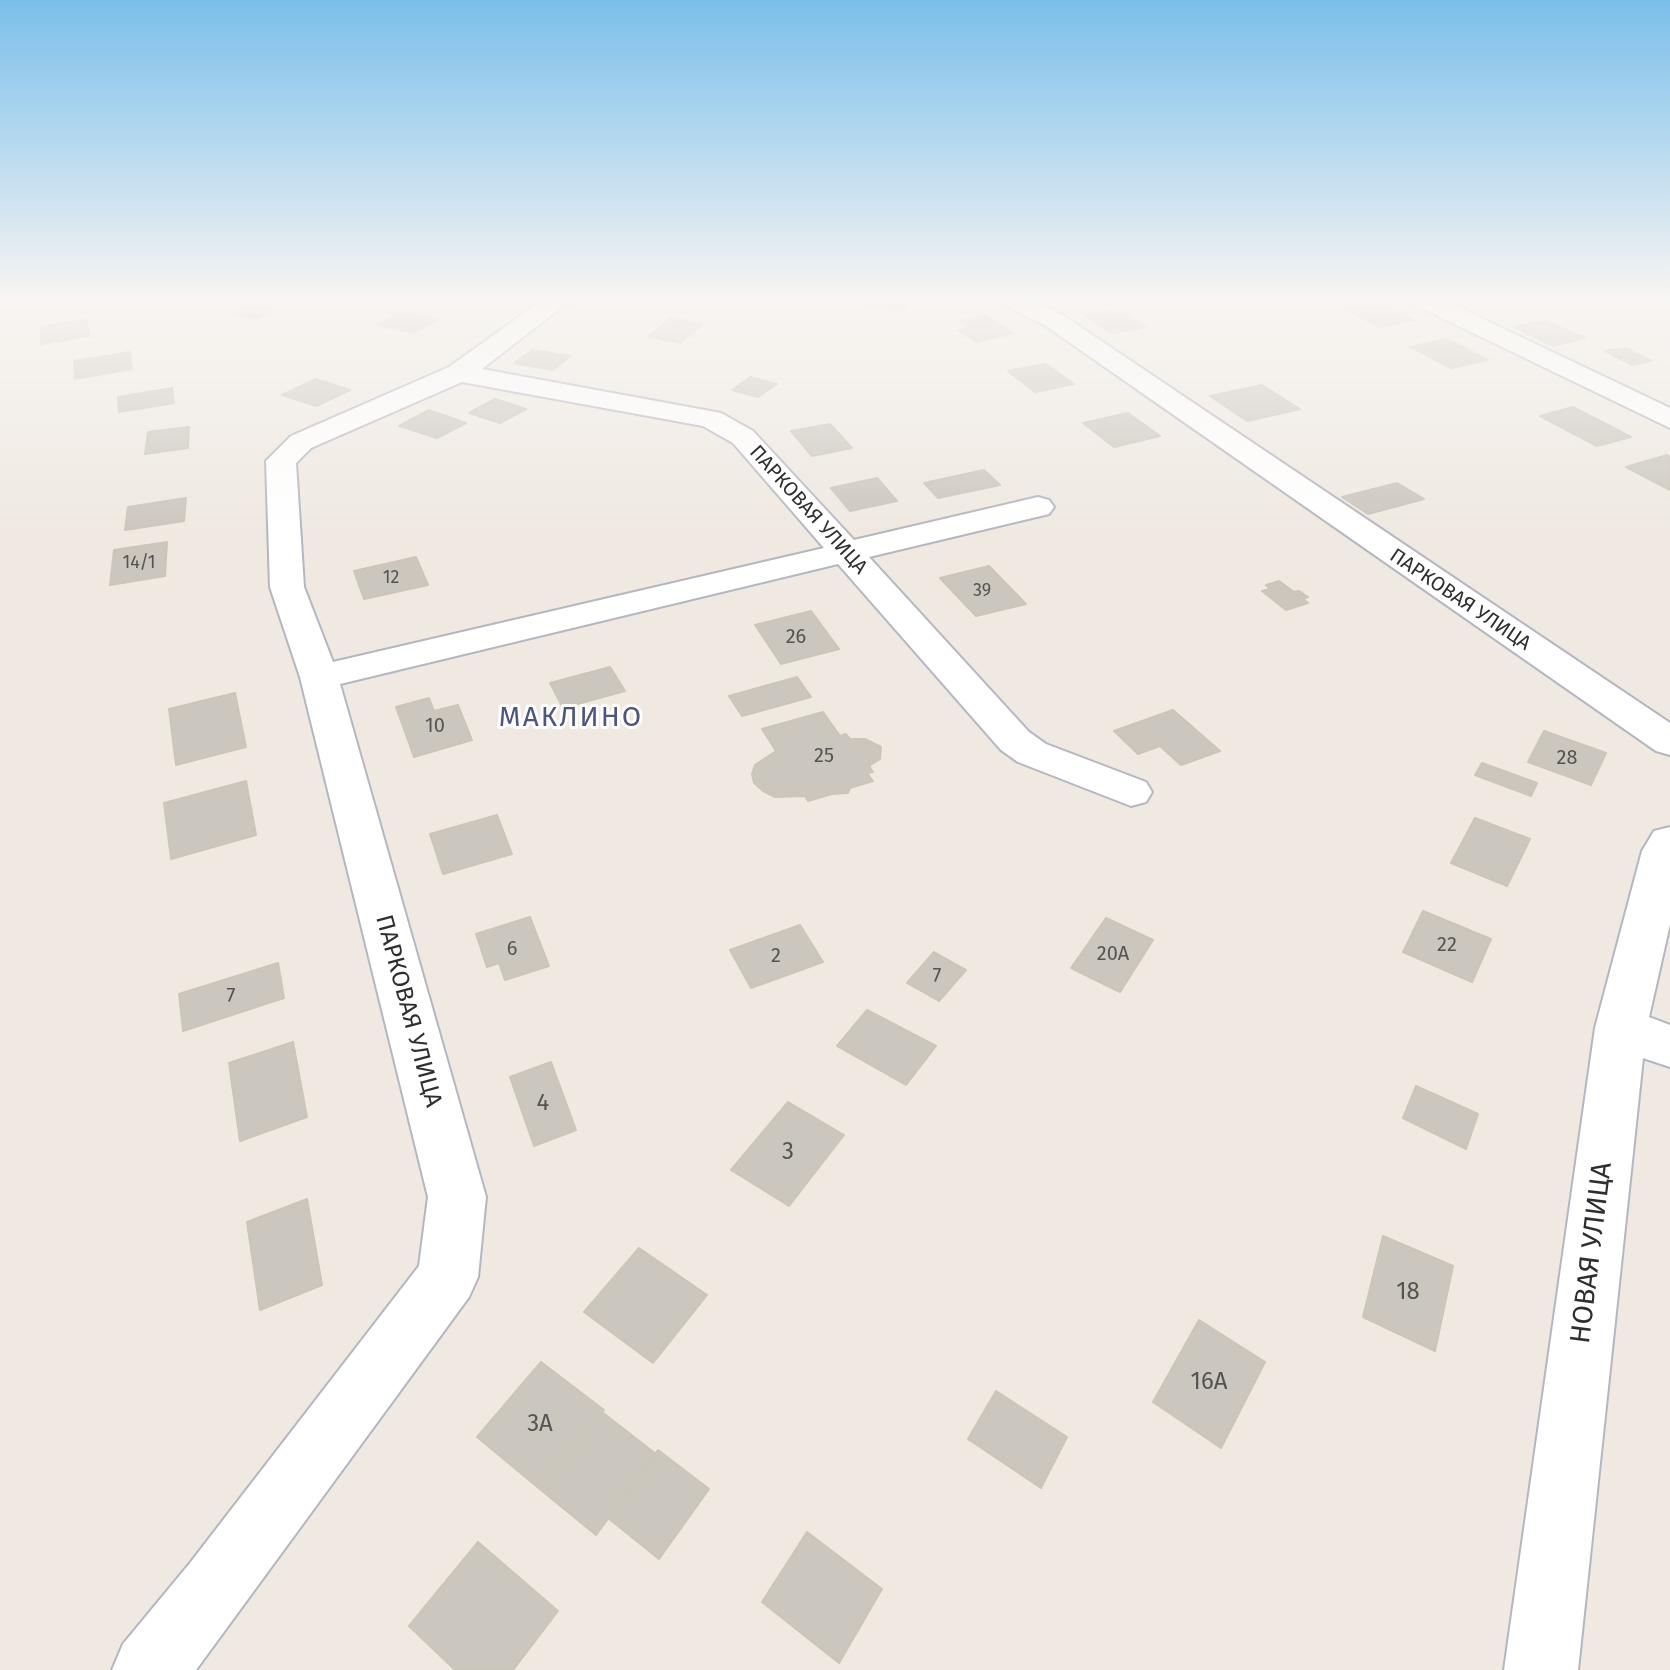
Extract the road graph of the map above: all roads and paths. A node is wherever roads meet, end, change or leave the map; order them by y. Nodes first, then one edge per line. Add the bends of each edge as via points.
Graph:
1 (450, 377) edge
2 (481, 377) edge
3 (1137, 377) edge
4 (1583, 377) edge
5 (1670, 419) edge
6 (1038, 507) dead end
7 (847, 554) junction
8 (319, 677) junction
9 (1670, 742) edge
10 (1131, 792) dead end
11 (1670, 842) edge
12 (1645, 1037) edge
13 (149, 1670) edge
14 (1541, 1670) edge

1 - 8 street, ПАРКОВАЯ УЛИЦА via 301,442 281,461 287,587
2 - 7 street, ПАРКОВАЯ УЛИЦА via 711,419 743,437
3 - 9 street, ПАРКОВАЯ УЛИЦА
4 - 5 street
6 - 7 street
7 - 8 street
7 - 10 street, ПАРКОВАЯ УЛИЦА via 1015,741 1032,753
8 - 13 street, ПАРКОВАЯ УЛИЦА via 457,1197 448,1277
11 - 12 street, НОВАЯ УЛИЦА via 1664,851
12 - 14 street, НОВАЯ УЛИЦА

